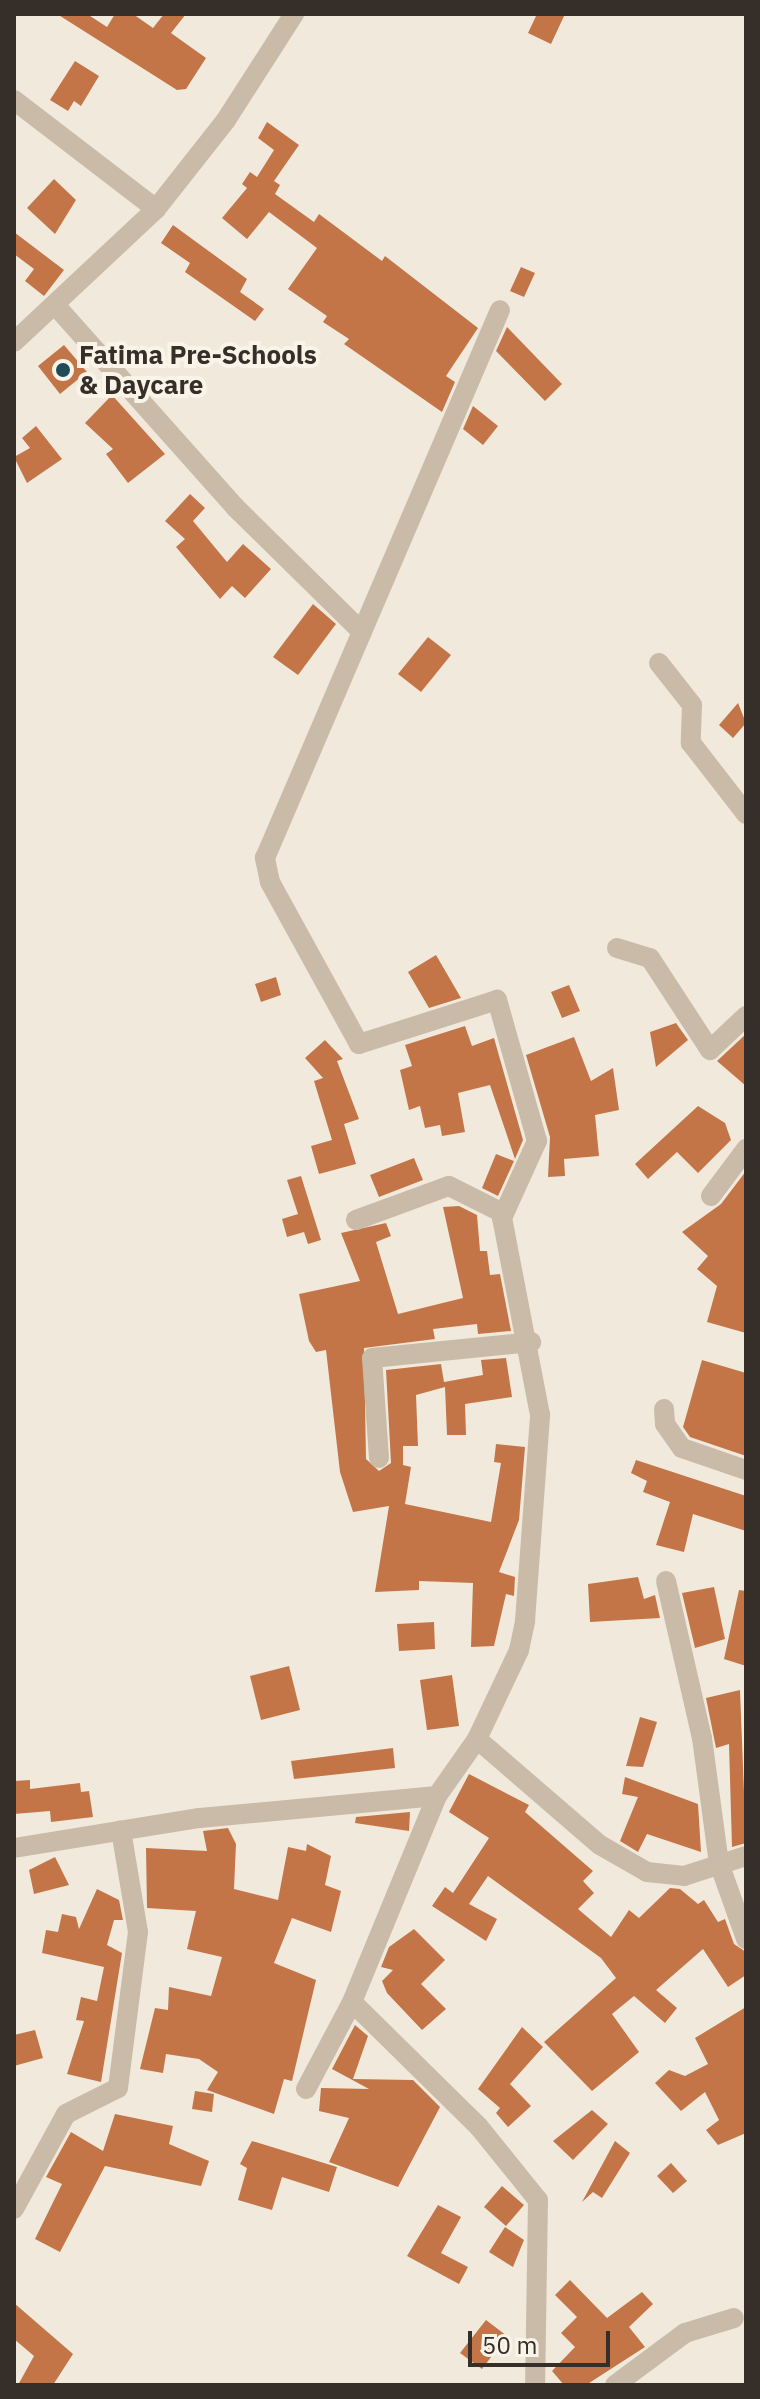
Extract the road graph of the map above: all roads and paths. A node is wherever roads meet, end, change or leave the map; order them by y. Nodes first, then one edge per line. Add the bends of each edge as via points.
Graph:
1 (294, 14) edge
2 (14, 100) edge
3 (156, 209) junction
4 (56, 306) junction
5 (500, 310) dead end
6 (14, 342) edge
7 (362, 632) junction
8 (659, 663) dead end
9 (746, 814) edge
10 (617, 948) dead end
11 (746, 1016) edge
12 (746, 1149) edge
13 (711, 1196) dead end
14 (503, 1213) junction
15 (356, 1220) dead end
16 (531, 1342) junction
17 (664, 1409) dead end
18 (379, 1458) dead end
19 (746, 1470) edge
20 (666, 1581) dead end
21 (477, 1739) junction
22 (437, 1796) junction
23 (121, 1830) junction
24 (14, 1848) edge
25 (746, 1856) edge
26 (719, 1863) junction
27 (746, 1939) edge
28 (352, 2002) junction
29 (306, 2089) dead end
30 (14, 2209) edge
31 (734, 2318) dead end
32 (535, 2385) edge
33 (615, 2385) edge

1 - 3 street via 226,120
2 - 3 street
3 - 4 street
4 - 6 street
4 - 7 street via 235,507
5 - 7 street
7 - 14 street via 266,869 359,1044 491,998 502,1007 537,1141
8 - 9 street via 692,705 691,743
10 - 11 street via 650,958 710,1050
12 - 13 street
14 - 15 street via 449,1186
14 - 16 street
16 - 18 street via 372,1358
16 - 21 street via 540,1415 525,1621 519,1650
17 - 19 street via 665,1424 682,1448
20 - 26 street via 702,1738
21 - 22 street
21 - 26 street via 600,1845 647,1872 684,1876
22 - 23 street
22 - 28 street
23 - 24 street
23 - 30 street via 138,1932 118,2088 66,2114
25 - 26 street
26 - 27 street
28 - 29 street
28 - 32 street via 479,2127 538,2200
31 - 33 street via 685,2333

